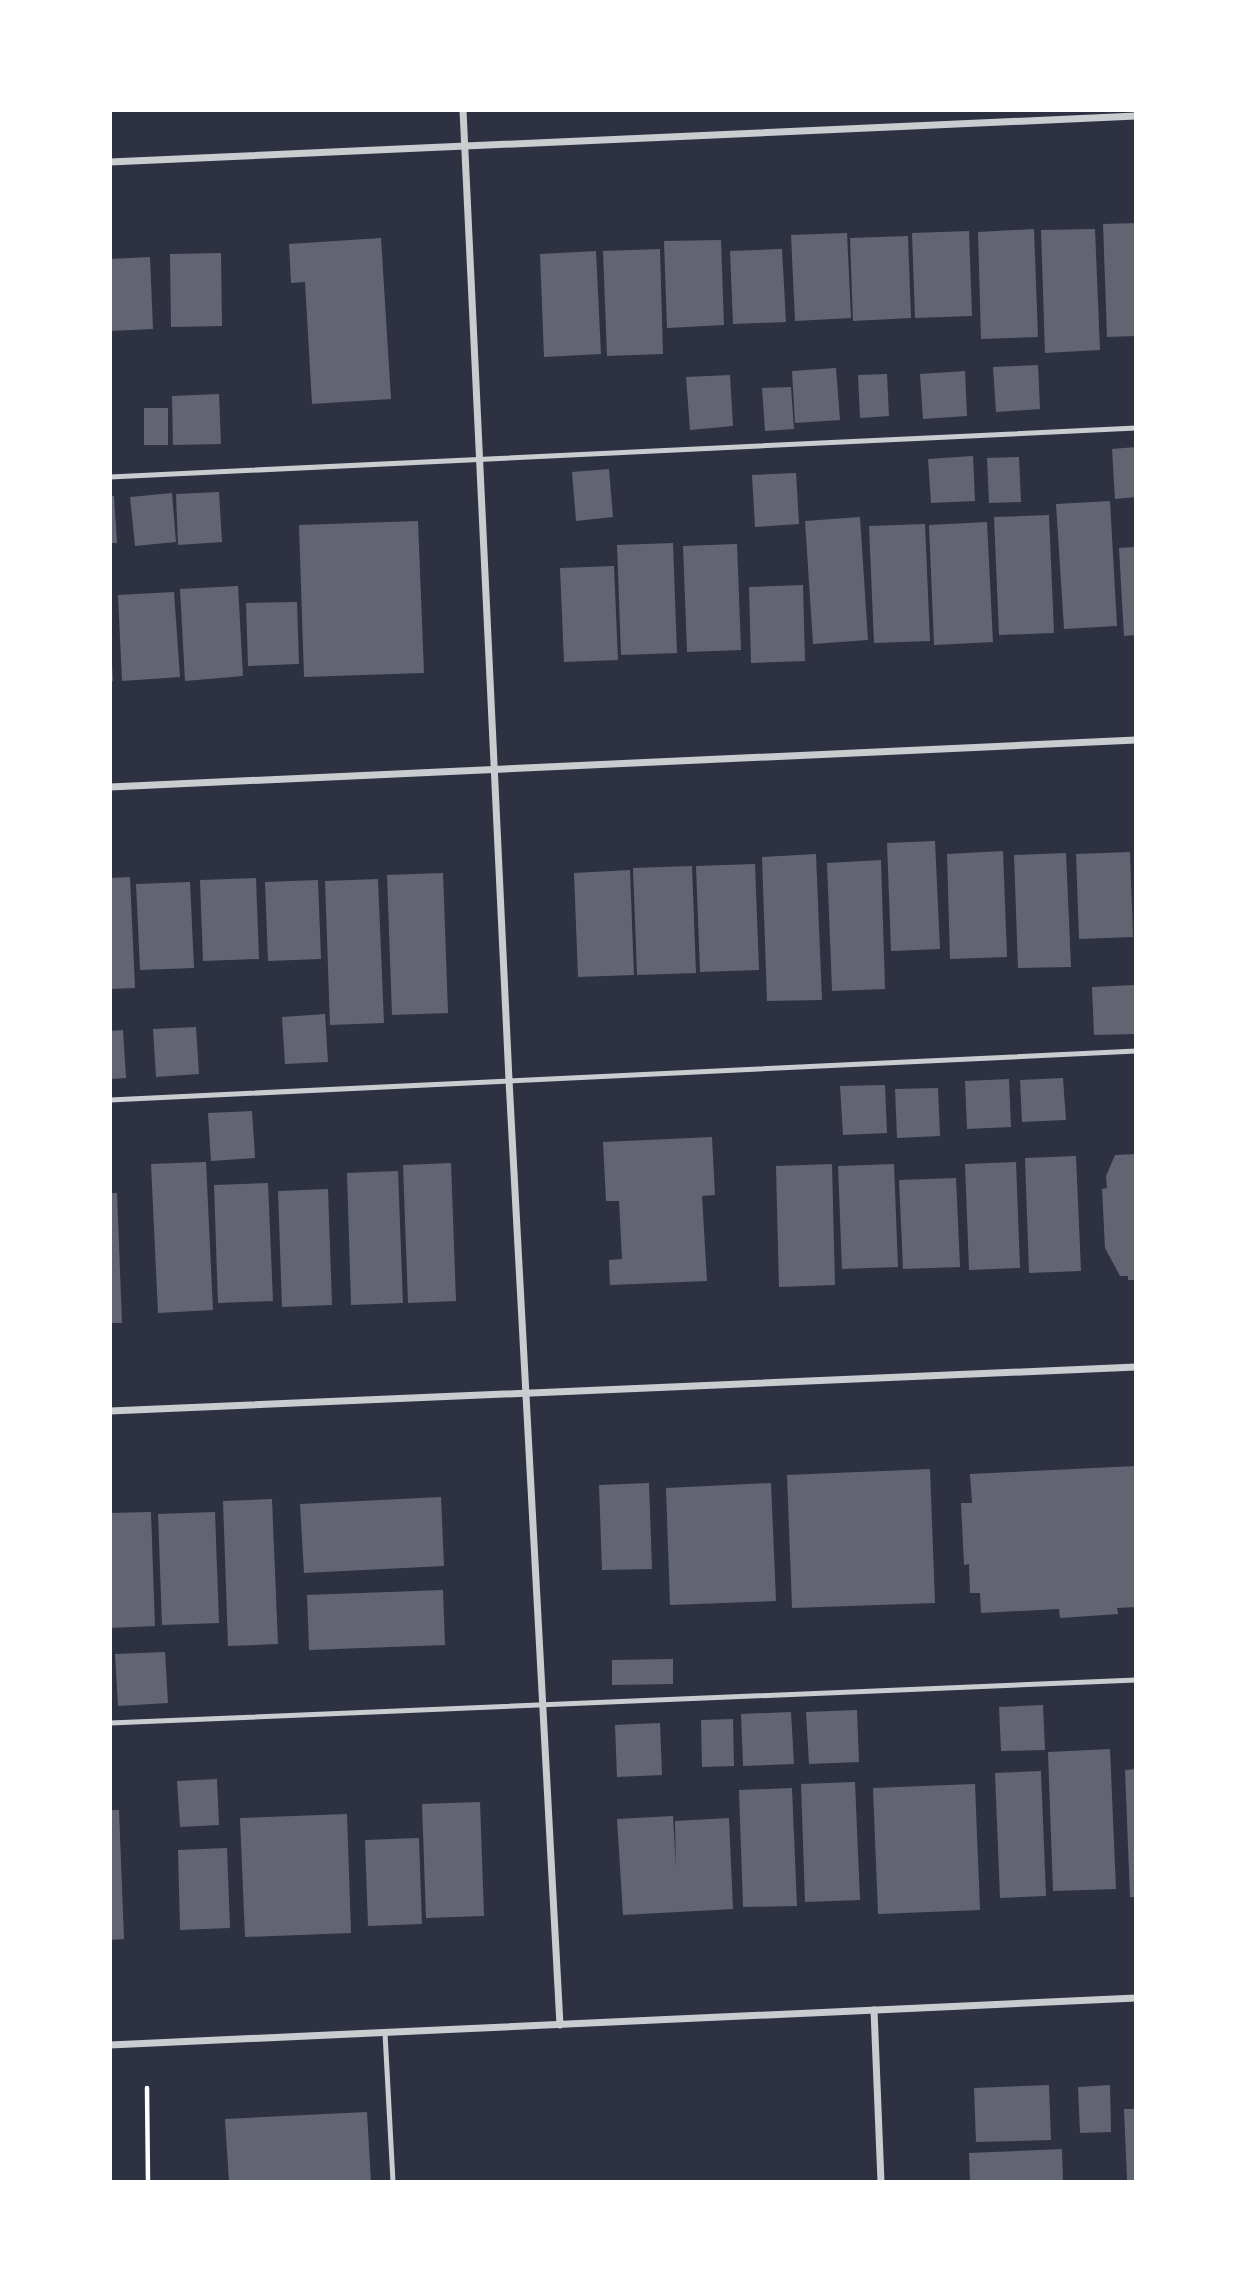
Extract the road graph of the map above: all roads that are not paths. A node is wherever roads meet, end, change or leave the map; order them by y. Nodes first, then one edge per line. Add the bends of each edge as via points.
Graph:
1 (463, 110) edge
2 (1136, 116) edge
3 (465, 146) junction
4 (110, 162) edge
5 (1136, 428) edge
6 (479, 460) junction
7 (110, 477) edge
8 (1136, 740) edge
9 (495, 769) junction
10 (110, 787) edge
11 (1136, 1051) edge
12 (509, 1080) junction
13 (110, 1100) edge
14 (1136, 1367) edge
15 (526, 1394) junction
16 (110, 1411) edge
17 (1136, 1680) edge
18 (543, 1704) junction
19 (110, 1723) edge
20 (1136, 1998) edge
21 (874, 2010) junction
22 (560, 2025) junction
23 (385, 2033) junction
24 (110, 2045) edge
25 (393, 2182) edge
26 (881, 2182) edge

1 - 3 street
2 - 3 street
3 - 4 street
3 - 6 street
5 - 6 lane
6 - 7 lane
6 - 9 street
8 - 9 street
9 - 10 street
9 - 12 street
11 - 12 lane
12 - 13 lane
12 - 15 street
14 - 15 street
15 - 16 street
15 - 18 street
17 - 18 lane
18 - 19 lane
18 - 22 street
20 - 21 street
21 - 22 street
21 - 26 street
22 - 23 street
23 - 24 street
23 - 25 lane

